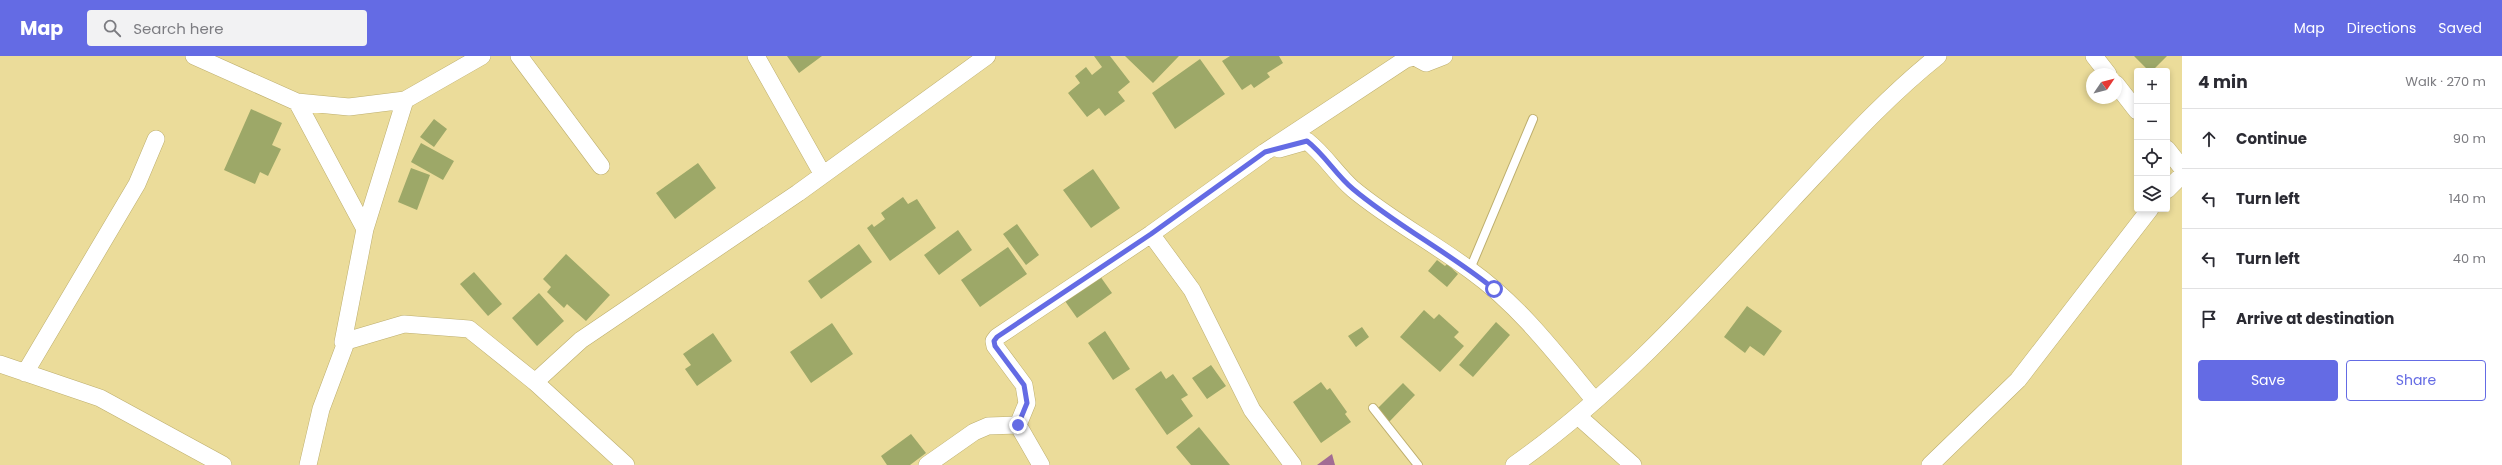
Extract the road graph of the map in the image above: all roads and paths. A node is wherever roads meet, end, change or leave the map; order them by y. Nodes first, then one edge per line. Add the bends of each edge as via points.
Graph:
1 (194, 56) edge
2 (482, 56) edge
3 (519, 56) edge
4 (756, 56) edge
5 (987, 56) edge
6 (1444, 56) edge
7 (1938, 56) edge
8 (2094, 56) edge
9 (2103, 68) edge
10 (2122, 92) edge
11 (405, 100) junction
12 (297, 102) junction
13 (2134, 107) edge
14 (1534, 119) dead end
15 (156, 139) dead end
16 (1265, 152) junction
17 (2170, 153) edge
18 (600, 166) dead end
19 (2182, 168) edge
20 (823, 175) junction
21 (2182, 175) edge
22 (2170, 187) edge
23 (2148, 212) edge
24 (365, 229) junction
25 (1151, 234) junction
26 (1470, 269) junction
27 (343, 342) junction
28 (9, 371) edge
29 (535, 382) junction
30 (1595, 401) junction
31 (1373, 408) dead end
32 (1579, 417) junction
33 (1018, 425) junction
34 (223, 465) edge
35 (308, 465) edge
36 (626, 465) edge
37 (927, 465) edge
38 (1041, 465) edge
39 (1293, 465) edge
40 (1418, 465) edge
41 (1514, 465) edge
42 (1633, 465) edge
43 (1930, 465) edge

1 - 12 street
2 - 11 street
3 - 18 street
4 - 20 street
5 - 20 street
6 - 16 street via 1426,63 1415,57 1406,59
7 - 30 street via 1871,115 1690,310
8 - 9 street
10 - 13 street
11 - 12 street via 349,106
11 - 24 street
12 - 24 street
14 - 26 lane
15 - 28 street via 133,191
16 - 25 street
16 - 26 street via 1307,141 1322,153 1352,188
17 - 19 street
20 - 29 street via 581,340
21 - 22 street
23 - 43 street via 2018,380
24 - 27 street
25 - 33 street via 994,341 1024,385 1027,403
25 - 39 street via 1192,290 1252,410
26 - 30 street via 1537,332
27 - 29 street via 404,324 469,329
27 - 35 street via 345,345 322,409
28 - 34 street via 100,398
29 - 36 street
30 - 32 street
31 - 40 lane
32 - 41 street
32 - 42 street
33 - 37 street via 988,426 974,432
33 - 38 street

